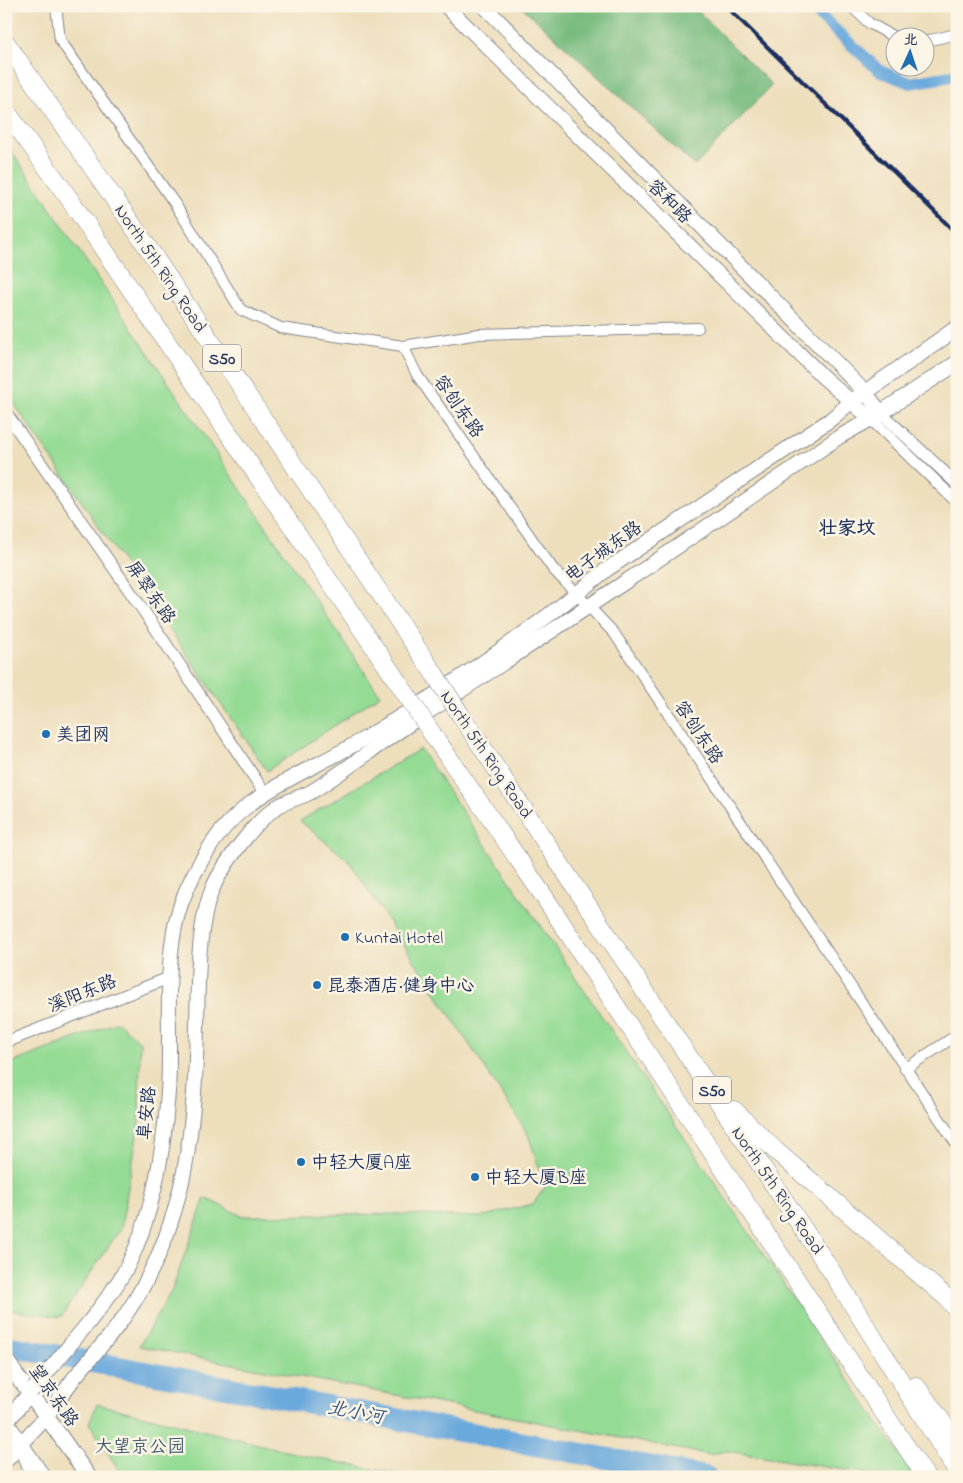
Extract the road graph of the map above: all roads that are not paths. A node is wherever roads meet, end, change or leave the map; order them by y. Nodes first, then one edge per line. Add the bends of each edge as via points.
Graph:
1 (56, 6) edge
2 (446, 6) edge
3 (484, 6) edge
4 (851, 6) edge
5 (886, 32) edge
6 (957, 34) edge
7 (936, 39) edge
8 (6, 43) edge
9 (6, 111) edge
10 (698, 328) dead end
11 (957, 328) edge
12 (403, 346) junction
13 (957, 363) edge
14 (865, 392) junction
15 (850, 403) junction
16 (6, 413) edge
17 (877, 417) junction
18 (957, 484) edge
19 (957, 502) edge
20 (576, 594) junction
21 (588, 606) junction
22 (264, 792) junction
23 (171, 977) junction
24 (957, 1035) edge
25 (6, 1042) edge
26 (905, 1069) junction
27 (710, 1088) junction
28 (957, 1145) edge
29 (832, 1272) junction
30 (953, 1305) edge
31 (6, 1360) edge
32 (26, 1387) junction
33 (46, 1417) junction
34 (6, 1422) edge
35 (957, 1442) edge
36 (21, 1445) junction
37 (6, 1460) edge
38 (957, 1471) edge
39 (922, 1472) edge
40 (31, 1477) edge
41 (43, 1477) edge
42 (89, 1477) edge

1 - 12 street via 60,40 175,204 241,310 281,328
2 - 15 main road, 容和路
3 - 14 main road, 容和路
4 - 5 street via 869,23
6 - 7 street
8 - 27 highway, North 5th Ring Road / S50, bridge via 146,244
9 - 39 highway, North 5th Ring Road / S50, bridge via 66,194 550,906
10 - 12 street via 479,334
11 - 14 main road, 电子城东路
12 - 20 street, 容创东路 via 423,383 553,568
13 - 17 main road, 电子城东路
14 - 15 main road, 电子城东路
14 - 17 main road, 容和路
15 - 17 main road, 容和路
15 - 20 main road, 电子城东路 via 815,430 629,554
16 - 22 street, 屏翠东路
17 - 18 street
17 - 19 street
17 - 21 main road, 电子城东路 via 839,437
20 - 21 street, 容创东路
20 - 22 main road, 电子城东路 via 461,676 361,740
21 - 26 street, 容创东路 via 614,633
21 - 33 main road, 电子城东路, bridge via 308,793 277,806 230,858 212,889 206,910 198,982 196,1081 186,1169 174,1218 137,1299
22 - 23 main road, 阜安路 via 228,824 211,844 192,876 180,906 174,934
23 - 25 street, 溪阳东路
23 - 32 main road, 阜安路, bridge via 168,1090 156,1180 144,1224 128,1265 89,1322
24 - 26 street
26 - 28 street, 容创东路
27 - 29 highway, North 5th Ring Road / S50
27 - 30 highway via 776,1151
29 - 35 highway
29 - 38 highway, North 5th Ring Road / S50
31 - 32 main road, 望京东路, bridge
32 - 33 main road, 望京东路
32 - 34 main road, 阜安路
33 - 36 main road
33 - 42 main road, 望京东路
34 - 36 main road
36 - 37 main road
36 - 40 street
36 - 41 main road

